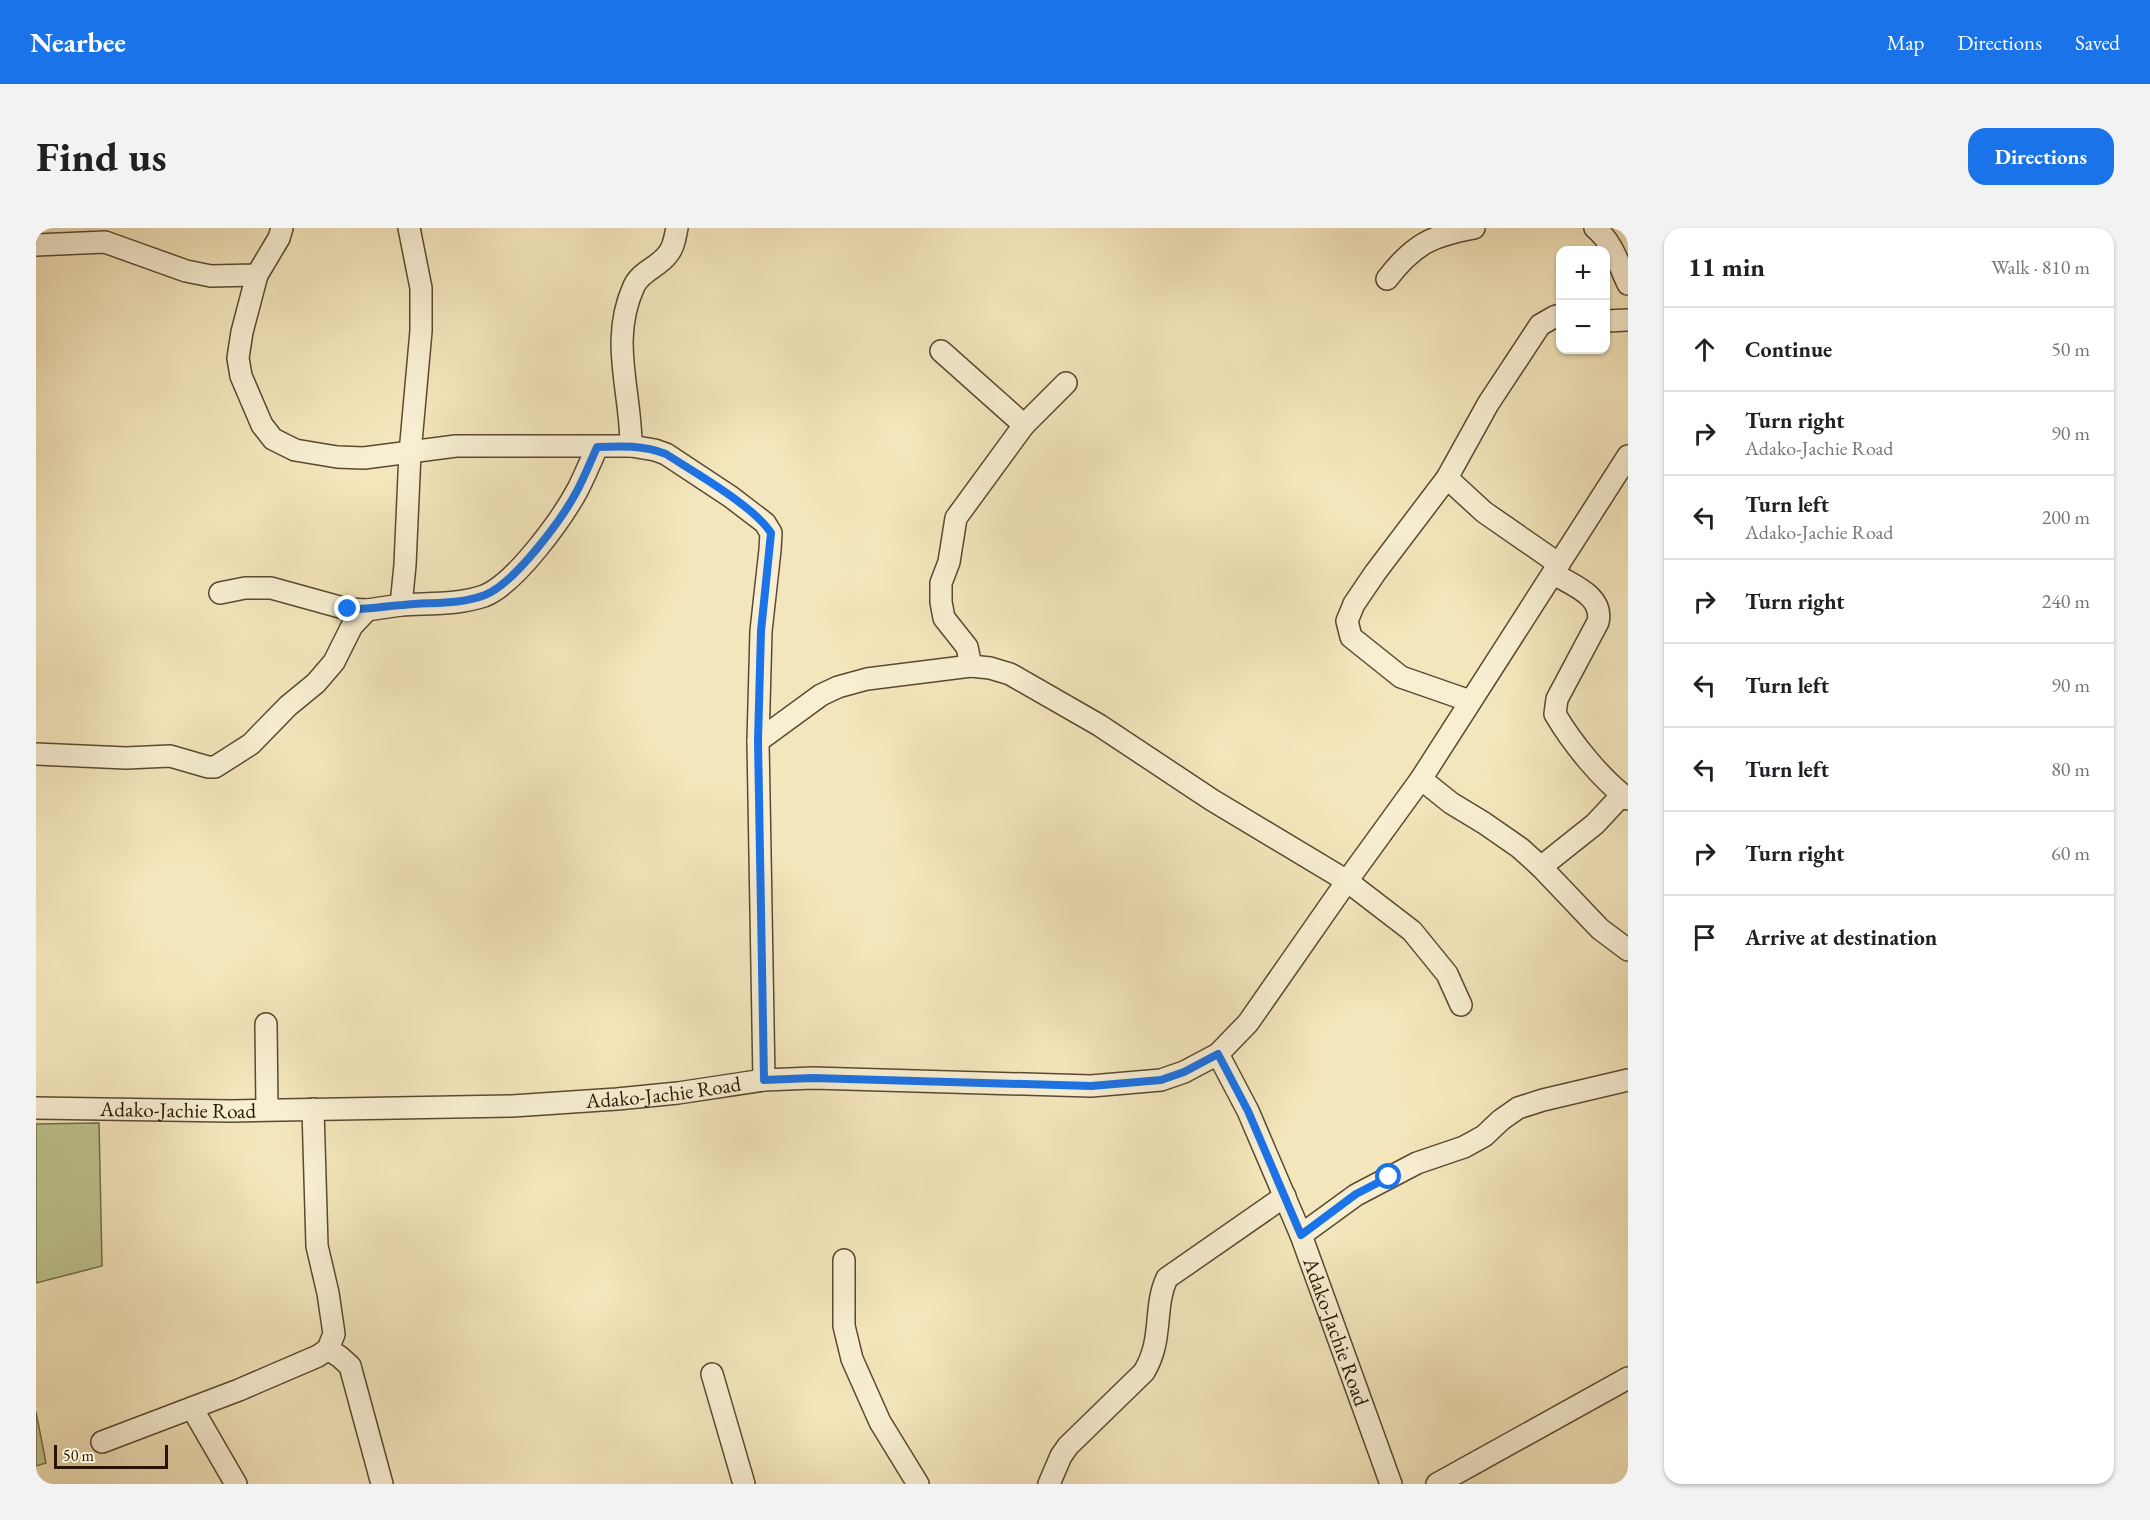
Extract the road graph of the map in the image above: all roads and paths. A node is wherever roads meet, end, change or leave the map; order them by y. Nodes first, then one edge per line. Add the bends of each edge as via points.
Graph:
1 (282, 228) edge
2 (409, 228) edge
3 (677, 228) edge
4 (1474, 228) edge
5 (1595, 228) edge
6 (36, 245) edge
7 (257, 275) junction
8 (1387, 279) dead end
9 (1628, 284) edge
10 (1556, 317) edge
11 (1628, 320) edge
12 (1610, 321) edge
13 (941, 351) dead end
14 (1066, 383) dead end
15 (1024, 425) junction
16 (631, 446) junction
17 (597, 447) junction
18 (410, 453) junction
19 (1628, 456) edge
20 (1447, 478) junction
21 (1556, 569) junction
22 (220, 593) dead end
23 (401, 605) junction
24 (367, 610) junction
25 (970, 666) junction
26 (1470, 701) junction
27 (758, 741) junction
28 (36, 754) edge
29 (1421, 779) junction
30 (1625, 797) edge
31 (1541, 867) junction
32 (1347, 880) junction
33 (1628, 950) edge
34 (1461, 1005) dead end
35 (266, 1024) dead end
36 (1218, 1054) junction
37 (764, 1080) junction
38 (1628, 1080) edge
39 (36, 1108) edge
40 (267, 1109) junction
41 (313, 1109) junction
42 (1285, 1196) junction
43 (1301, 1235) junction
44 (844, 1260) dead end
45 (328, 1349) junction
46 (712, 1374) dead end
47 (1628, 1378) edge
48 (192, 1408) junction
49 (102, 1442) dead end
50 (236, 1484) edge
51 (382, 1484) edge
52 (744, 1484) edge
53 (918, 1484) edge
54 (1049, 1484) edge
55 (1391, 1484) edge
56 (1437, 1484) edge

1 - 7 street
2 - 18 street via 421,288
3 - 16 street via 668,256 648,269 635,284 622,324
4 - 8 street via 1416,247
5 - 9 street via 1615,255
6 - 7 street via 105,242 186,272
7 - 18 street via 238,358 249,399 273,439 295,450 337,457
10 - 20 street via 1540,325 1488,404
11 - 12 street
13 - 15 street
14 - 15 street
15 - 25 street via 956,518 949,562 941,583 944,618 967,647
16 - 17 street
16 - 27 street via 666,454 731,497 771,533 761,631
17 - 18 street via 456,446
17 - 23 street via 562,516 502,585 472,599
18 - 23 street
19 - 21 street
20 - 21 street
20 - 26 street via 1375,573 1347,621 1351,637 1401,677
21 - 26 street
21 - 30 street via 1591,597 1600,613 1557,699 1555,714 1599,771
22 - 24 street via 271,588 348,609
23 - 24 street
24 - 28 street via 352,626 334,662 316,683 251,744 215,766 170,756
25 - 27 street via 838,687
25 - 32 street via 1010,674
26 - 29 street
27 - 37 street
29 - 31 street
29 - 32 street
30 - 31 street
31 - 33 street via 1600,929
32 - 34 street via 1412,931 1447,974
32 - 36 street via 1248,1023
35 - 40 street
36 - 37 street, Adako-Jachie Road via 1161,1080 1091,1086
36 - 42 street, Adako-Jachie Road
37 - 41 street, Adako-Jachie Road via 678,1093 512,1106
38 - 43 street via 1518,1108 1464,1147 1417,1163 1356,1194
39 - 40 street, Adako-Jachie Road
40 - 41 street, Adako-Jachie Road
41 - 45 street via 317,1246 334,1334
42 - 43 street, Adako-Jachie Road
42 - 54 street via 1167,1278 1162,1289 1153,1357 1144,1371 1068,1446
43 - 55 street, Adako-Jachie Road
44 - 53 street via 844,1326 852,1359 880,1422
45 - 48 street
45 - 51 street via 350,1366
46 - 52 street
47 - 56 street
48 - 49 street
48 - 50 street

